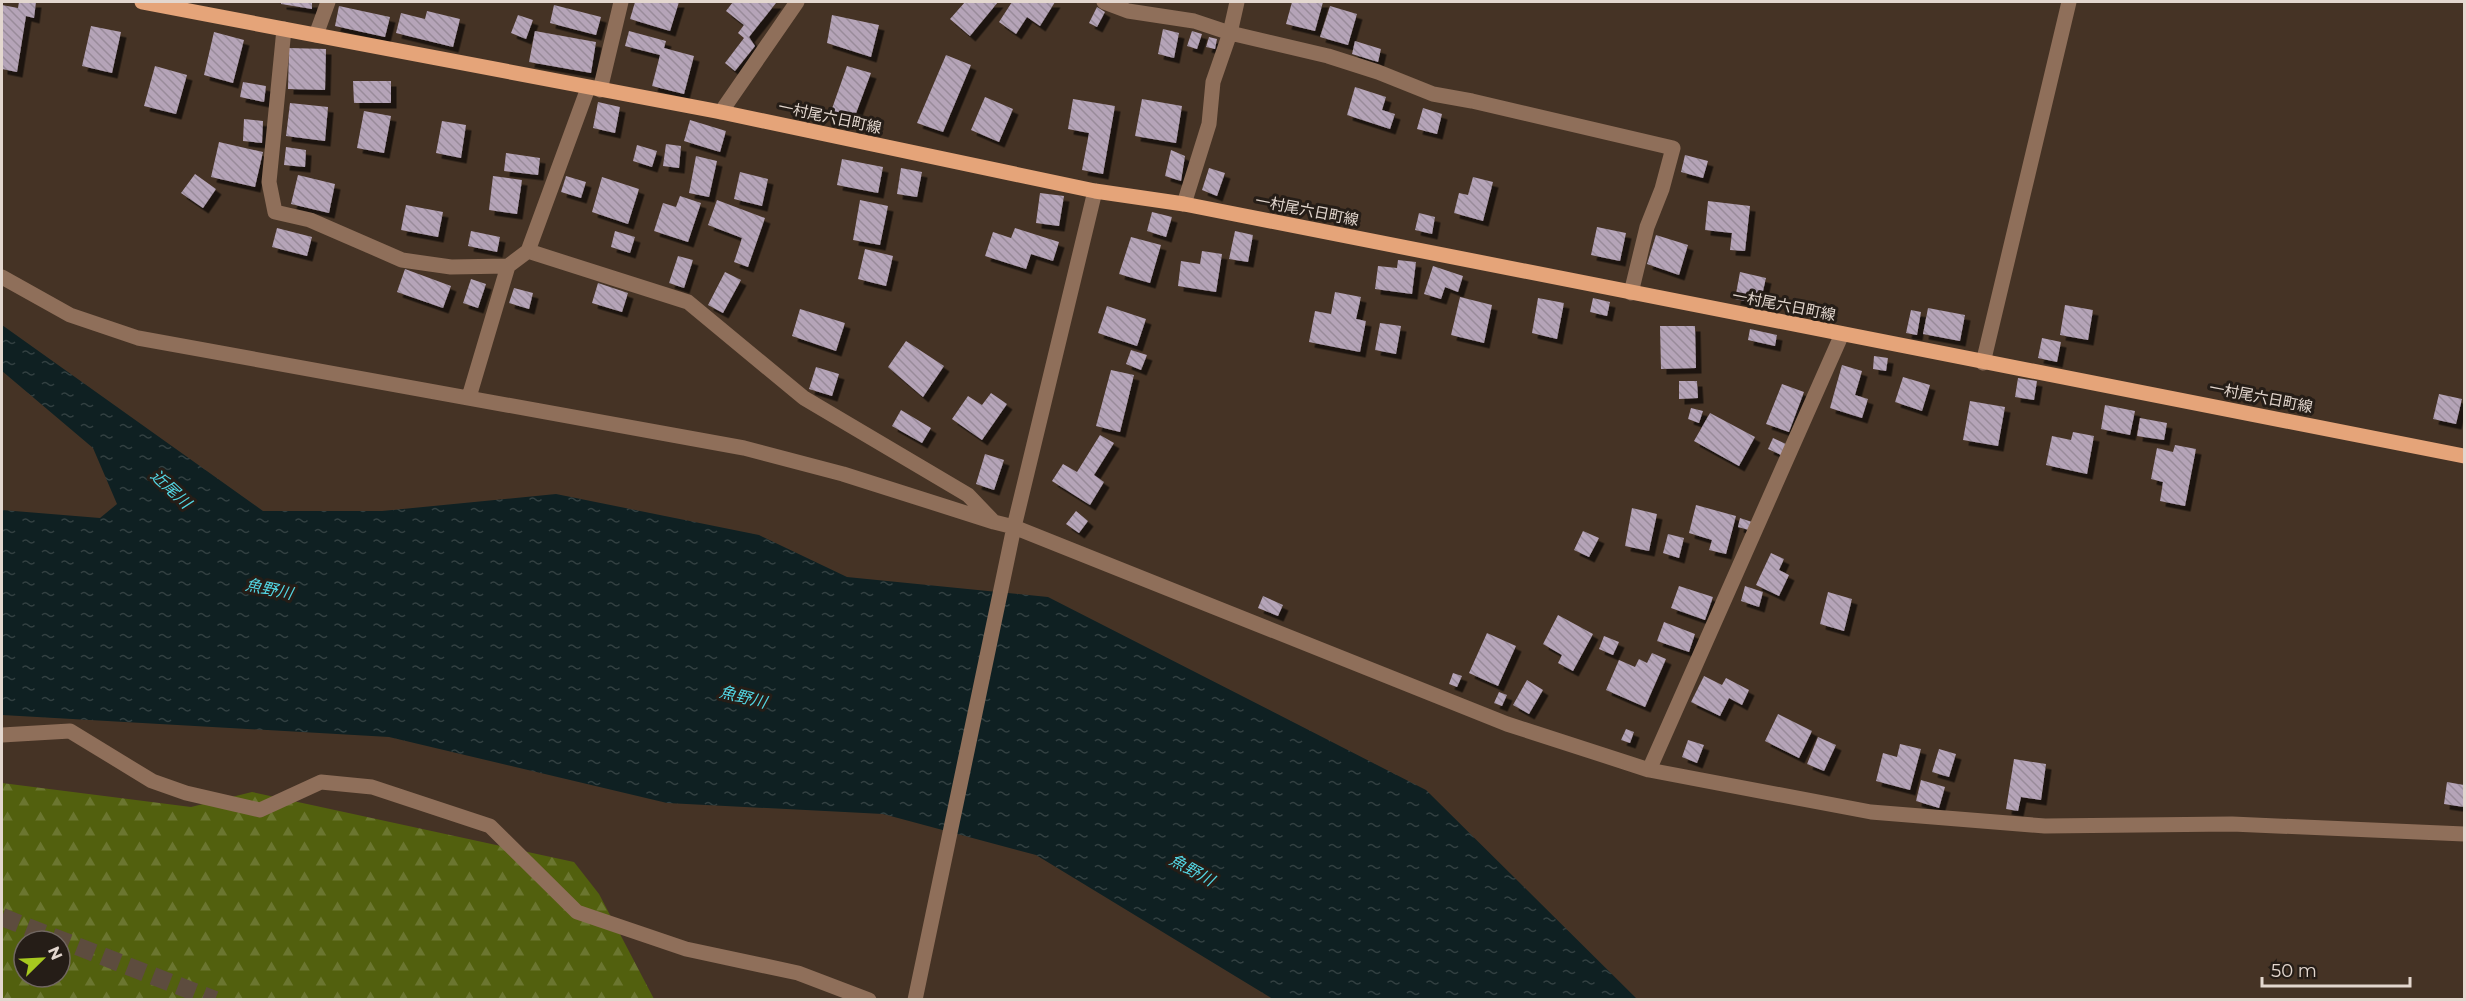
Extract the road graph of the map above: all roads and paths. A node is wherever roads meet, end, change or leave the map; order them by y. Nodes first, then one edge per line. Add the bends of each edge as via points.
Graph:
1 (142, 2) edge
2 (328, 2) edge
3 (621, 2) edge
4 (797, 2) edge
5 (1104, 2) edge
6 (1237, 2) edge
7 (2069, 2) edge
8 (284, 29) junction
9 (1230, 33) junction
10 (316, 35) junction
11 (594, 89) junction
12 (722, 112) junction
13 (1095, 191) junction
14 (1184, 204) junction
15 (528, 251) junction
16 (508, 266) junction
17 (2, 277) edge
18 (1631, 293) junction
19 (1842, 334) junction
20 (1983, 363) junction
21 (470, 397) junction
22 (2464, 456) edge
23 (994, 522) junction
24 (1014, 527) junction
25 (2, 735) edge
26 (1649, 770) junction
27 (2464, 834) edge
28 (869, 999) edge
29 (915, 999) edge

1 - 8 main road, 一村尾六日町線
2 - 10 street
3 - 11 street
4 - 12 street
5 - 9 street via 1128,11 1194,21
6 - 9 street
7 - 20 street
8 - 10 main road, 一村尾六日町線
8 - 16 street via 269,182 275,212 310,220 402,260 451,267
9 - 14 street via 1213,82 1209,124
9 - 18 street via 1328,56 1433,94 1673,148
10 - 11 main road, 一村尾六日町線
11 - 12 main road, 一村尾六日町線
11 - 15 street
12 - 13 main road, 一村尾六日町線
13 - 14 main road, 一村尾六日町線
13 - 24 street
14 - 18 main road, 一村尾六日町線
15 - 16 street
15 - 23 street via 688,302 804,398 968,495
16 - 21 street
17 - 21 street via 70,315 138,338
18 - 19 main road, 一村尾六日町線
19 - 20 main road, 一村尾六日町線
19 - 26 street
20 - 22 main road, 一村尾六日町線
21 - 23 street via 744,448 843,474
23 - 24 street
24 - 26 street via 1507,724
24 - 29 street
25 - 28 street via 70,731 152,781 260,810 321,782 372,787 490,826 577,912 687,949 798,973
26 - 27 street via 1871,812 2034,825 2232,824

